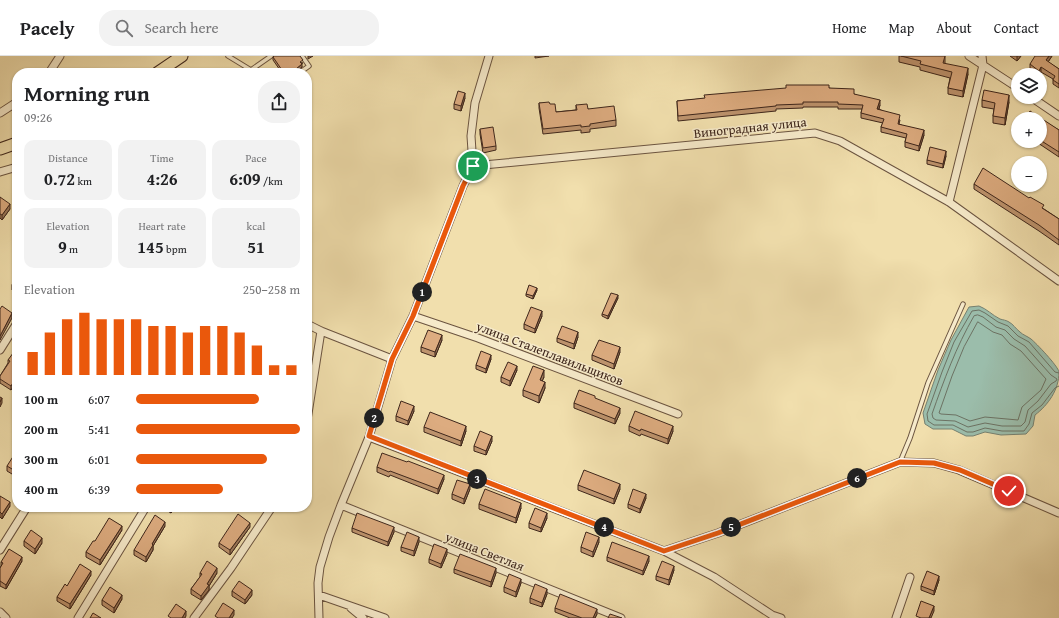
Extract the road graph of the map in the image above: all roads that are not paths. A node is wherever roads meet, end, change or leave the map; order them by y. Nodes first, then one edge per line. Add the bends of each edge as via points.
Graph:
1 (60, 56) edge
2 (182, 56) edge
3 (228, 56) edge
4 (271, 56) edge
5 (302, 56) edge
6 (489, 56) edge
7 (969, 56) edge
8 (982, 56) edge
9 (983, 64) junction
10 (52, 68) edge
11 (164, 68) edge
12 (248, 68) edge
13 (254, 68) edge
14 (305, 68) edge
15 (1011, 83) edge
16 (1041, 104) edge
17 (12, 105) edge
18 (0, 113) edge
19 (1059, 116) edge
20 (12, 145) edge
21 (0, 149) edge
22 (473, 166) junction
23 (12, 168) edge
24 (0, 172) edge
25 (949, 202) junction
26 (1059, 281) edge
27 (963, 304) dead end
28 (413, 316) junction
29 (312, 326) edge
30 (12, 331) edge
31 (321, 331) junction
32 (0, 350) edge
33 (392, 359) junction
34 (312, 388) edge
35 (678, 414) dead end
36 (369, 436) junction
37 (900, 462) junction
38 (340, 505) junction
39 (24, 512) edge
40 (143, 512) edge
41 (269, 512) edge
42 (1059, 513) edge
43 (0, 550) edge
44 (664, 551) junction
45 (910, 576) dead end
46 (319, 596) junction
47 (348, 605) junction
48 (0, 612) edge
49 (6, 618) edge
50 (78, 618) edge
51 (194, 618) edge
52 (319, 618) edge
53 (363, 618) edge
54 (385, 618) edge
55 (621, 618) edge
56 (780, 618) edge
57 (896, 618) edge

1 - 10 street
2 - 11 main road
3 - 12 lane
4 - 13 lane
5 - 14 lane via 308,66
6 - 22 street via 475,103 471,136
7 - 9 street
8 - 9 street
9 - 15 street
9 - 25 street
16 - 19 street
17 - 18 street
20 - 21 main road
22 - 25 street, Виноградная улица via 815,133 840,141
22 - 28 street
23 - 24 street
25 - 26 street, Виноградная улица
27 - 37 lane via 928,383
28 - 33 street
28 - 35 street, улица Сталеплавильщиков
29 - 31 street
30 - 32 street
31 - 33 street
31 - 34 street
33 - 36 street
36 - 38 street
36 - 44 street
37 - 42 street via 934,463 960,470
37 - 44 street via 718,533
38 - 46 street via 320,567
38 - 55 street, улица Светлая
39 - 43 street
40 - 50 street
41 - 51 street via 232,568
44 - 56 street via 714,577
45 - 57 street
46 - 47 street
46 - 52 street
47 - 53 street
47 - 54 street
48 - 49 street

